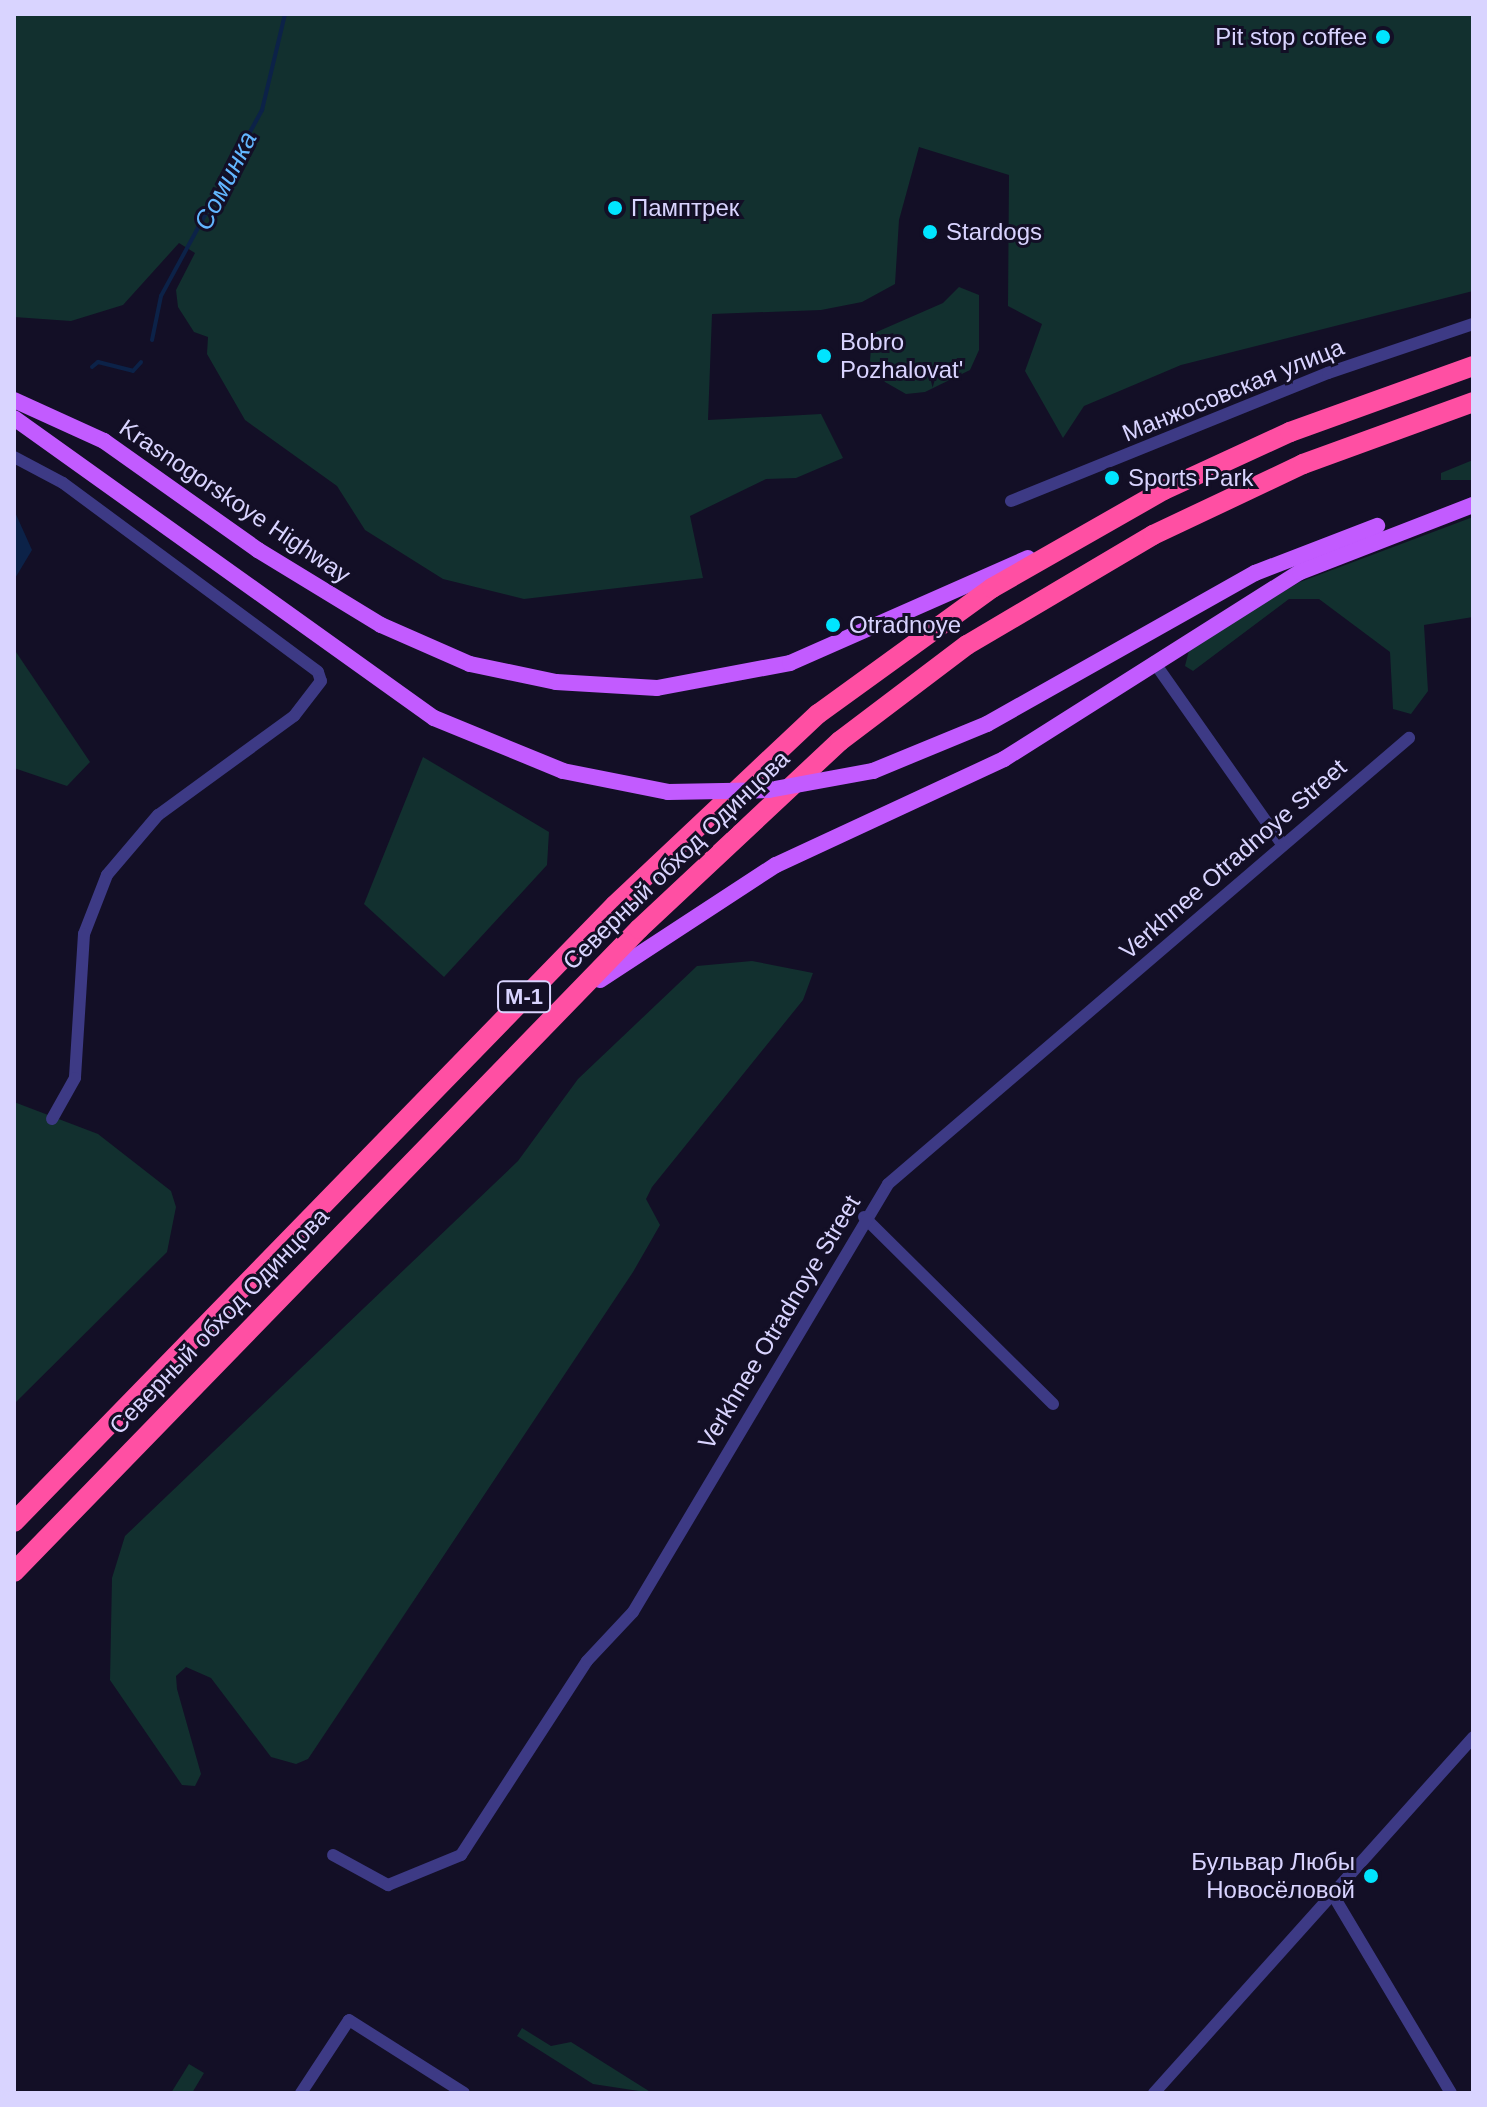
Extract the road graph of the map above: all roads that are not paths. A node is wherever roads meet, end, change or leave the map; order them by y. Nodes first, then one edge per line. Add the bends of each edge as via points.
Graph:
1 (1473, 324) edge
2 (1473, 366) edge
3 (14, 400) edge
4 (1473, 402) edge
5 (14, 418) edge
6 (14, 457) edge
7 (1011, 501) dead end
8 (1473, 503) edge
9 (1086, 532) junction
10 (1154, 662) junction
11 (1409, 738) dead end
12 (1282, 844) junction
13 (507, 1063) junction
14 (52, 1119) dead end
15 (864, 1217) junction
16 (1053, 1404) dead end
17 (14, 1522) edge
18 (14, 1572) edge
19 (1473, 1737) edge
20 (333, 1855) dead end
21 (1333, 1895) junction
22 (301, 2093) edge
23 (464, 2093) edge
24 (1154, 2093) edge
25 (1451, 2093) edge

1 - 7 street, Манжосовская улица via 1314,378
2 - 9 highway, Северный обход Одинцова / М-1 via 1290,432
3 - 9 main road, Krasnogorskoye Highway via 115,447 299,578 452,658 536,679 618,689 755,671 818,654
4 - 13 highway, Северный обход Одинцова / М-1 via 1329,453 1202,510 967,645 778,794
5 - 8 main road, bridge via 434,718 563,771 668,792 769,790 873,771 987,724 1293,556
6 - 14 street via 63,483 318,672 321,681 294,716 158,815 107,875 84,934 83,1035 75,1078
8 - 10 main road via 1337,553
9 - 17 highway, Северный обход Одинцова / М-1 via 904,648 735,787
10 - 12 street
10 - 13 main road via 1004,759 776,865 694,913 616,967
11 - 12 street, Verkhnee Otradnoye Street
12 - 15 street, Verkhnee Otradnoye Street via 916,1157
13 - 18 highway, Северный обход Одинцова / М-1
15 - 16 street
15 - 20 street, Verkhnee Otradnoye Street via 633,1612 587,1661 461,1855 388,1885
19 - 21 street
21 - 24 street
21 - 25 street
22 - 23 street via 349,2020

